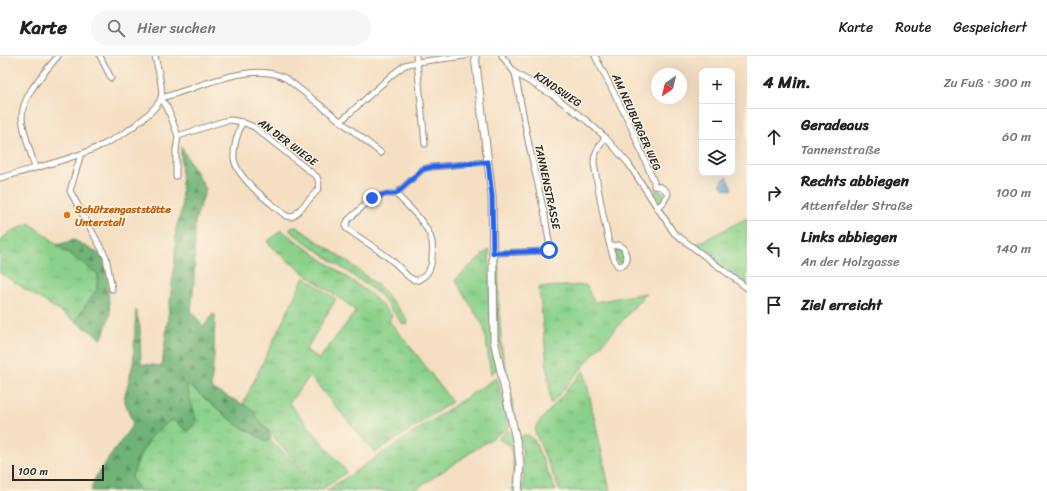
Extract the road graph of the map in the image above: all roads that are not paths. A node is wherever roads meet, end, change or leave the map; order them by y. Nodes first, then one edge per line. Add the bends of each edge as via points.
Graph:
1 (58, 56) edge
2 (100, 56) edge
3 (155, 56) edge
4 (465, 56) edge
5 (475, 56) edge
6 (502, 56) edge
7 (595, 56) edge
8 (416, 59) edge
9 (515, 73) junction
10 (111, 78) dead end
11 (161, 98) junction
12 (341, 121) junction
13 (242, 122) junction
14 (178, 136) junction
15 (605, 137) junction
16 (425, 144) dead end
17 (381, 153) dead end
18 (81, 154) junction
19 (488, 162) junction
20 (34, 168) junction
21 (176, 176) dead end
22 (0, 178) edge
23 (654, 186) junction
24 (647, 190) junction
25 (396, 194) junction
26 (657, 206) junction
27 (611, 246) dead end
28 (493, 253) junction
29 (747, 288) edge
30 (112, 289) dead end
31 (518, 491) edge

1 - 20 street via 36,82 24,105 22,117
2 - 10 street
3 - 11 street
4 - 8 street
5 - 19 street
6 - 9 street, KINDSWEG
7 - 23 street, AM NEUBURGER WEG via 628,122
8 - 12 street via 393,74
8 - 16 street
9 - 15 street, KINDSWEG via 554,96
9 - 28 street, TANNENSTRASSE via 550,248 547,251
11 - 12 street via 235,75 270,72 287,79
11 - 14 street
11 - 18 street via 152,111 121,136
12 - 17 street
13 - 13 street, AN DER WIEGE via 234,154 239,172 286,216 295,215 317,192 317,177 254,127
13 - 14 street, AN DER WIEGE via 224,121
14 - 21 street
15 - 24 street, KINDSWEG
15 - 27 street via 594,159
18 - 20 street
18 - 30 street via 70,191 106,257
19 - 25 street via 423,169
19 - 28 street via 492,196
20 - 22 street
23 - 24 street
23 - 26 street, AM NEUBURGER WEG via 661,187 668,194 663,203
24 - 26 street, KINDSWEG
25 - 25 street via 372,198 348,220 346,228 392,261 411,279 418,280 426,276 431,267 432,242 423,224
26 - 29 street, KINDSWEG via 674,233
28 - 31 street via 494,340 518,449

